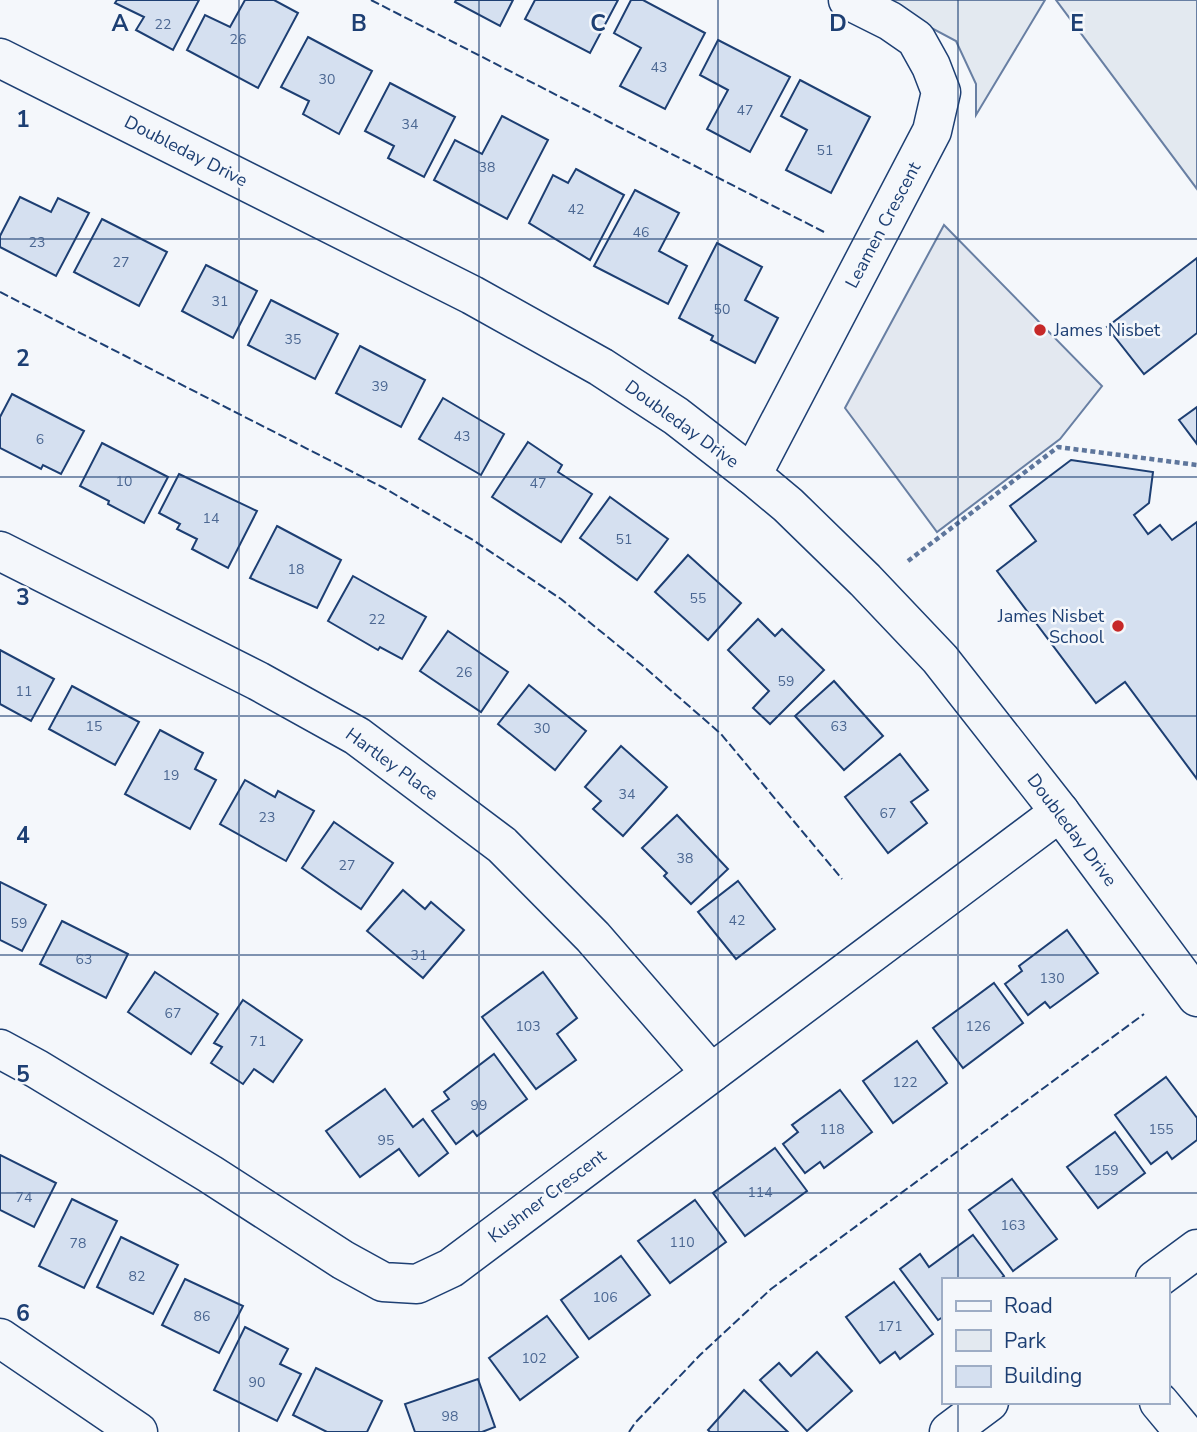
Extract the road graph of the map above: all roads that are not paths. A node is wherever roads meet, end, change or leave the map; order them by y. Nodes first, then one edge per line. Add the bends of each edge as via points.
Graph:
1 (848, 0) edge
2 (3, 68) edge
3 (752, 475) junction
4 (0, 551) edge
5 (1060, 812) junction
6 (1197, 997) edge
7 (0, 1049) edge
8 (711, 1073) junction
9 (1197, 1249) edge
10 (1158, 1278) edge
11 (0, 1338) edge
12 (986, 1404) edge
13 (1161, 1404) edge
14 (138, 1432) edge
15 (949, 1432) edge
16 (1184, 1432) edge

1 - 3 street, Leamen Crescent via 916,39 941,92 932,131
2 - 3 street, Doubleday Drive via 472,295 612,374
3 - 5 street, Doubleday Drive via 865,580 940,659
4 - 8 street, Hartley Place via 357,736 502,845 593,937
5 - 6 street, Doubleday Drive
5 - 8 street, Kushner Crescent
7 - 8 street, Kushner Crescent via 210,1174 343,1260 383,1282 417,1284 451,1268
9 - 10 street
11 - 14 street
12 - 15 street
13 - 16 street

